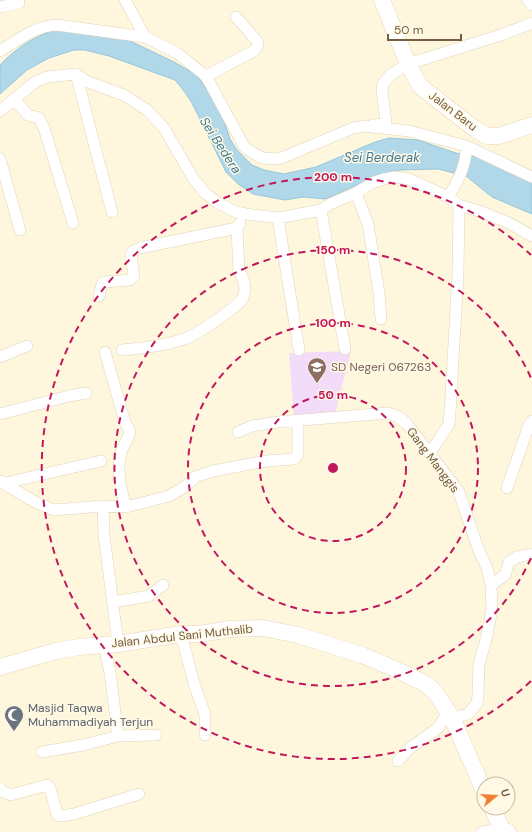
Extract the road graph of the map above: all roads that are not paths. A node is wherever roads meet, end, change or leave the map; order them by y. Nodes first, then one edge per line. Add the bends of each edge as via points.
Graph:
1 (30, 0) edge
2 (125, 0) edge
3 (382, 0) edge
4 (528, 0) edge
5 (18, 2) edge
6 (532, 5) edge
7 (0, 7) edge
8 (236, 17) dead end
9 (532, 23) edge
10 (145, 37) junction
11 (0, 51) edge
12 (408, 64) junction
13 (76, 74) junction
14 (206, 76) junction
15 (14, 100) junction
16 (0, 111) edge
17 (532, 125) edge
18 (364, 126) junction
19 (467, 150) junction
20 (0, 159) edge
21 (532, 177) edge
22 (356, 193) junction
23 (448, 197) junction
24 (459, 205) junction
25 (321, 210) junction
26 (112, 212) dead end
27 (246, 214) junction
28 (278, 218) junction
29 (73, 223) dead end
30 (237, 228) junction
31 (20, 230) dead end
32 (532, 236) edge
33 (99, 296) dead end
34 (381, 319) dead end
35 (27, 346) dead end
36 (345, 349) dead end
37 (122, 350) dead end
38 (299, 350) dead end
39 (105, 352) dead end
40 (0, 358) edge
41 (86, 393) dead end
42 (0, 414) edge
43 (298, 421) junction
44 (532, 421) edge
45 (238, 432) dead end
46 (430, 453) junction
47 (101, 461) dead end
48 (2, 482) edge
49 (507, 488) dead end
50 (102, 506) junction
51 (126, 507) junction
52 (532, 554) edge
53 (163, 585) dead end
54 (491, 585) junction
55 (113, 602) junction
56 (180, 634) junction
57 (110, 644) junction
58 (1, 664) edge
59 (450, 715) junction
60 (156, 735) dead end
61 (205, 735) dead end
62 (118, 736) junction
63 (42, 752) dead end
64 (398, 761) dead end
65 (477, 776) edge
66 (0, 788) edge
67 (139, 794) dead end
68 (497, 816) edge
69 (505, 830) edge
70 (482, 832) edge

1 - 5 street
2 - 10 street
3 - 12 street
4 - 6 street
5 - 7 street
8 - 14 street via 258,45 254,51
9 - 12 street
10 - 11 street via 46,25
10 - 14 street via 177,53
12 - 17 street, Jalan Baru via 420,86 487,136 499,136
12 - 18 street via 390,75 382,84 386,117 384,124
13 - 15 street via 47,77 35,82
13 - 26 street
13 - 27 street via 88,82 124,95 146,110 164,128 193,178 205,193 218,203
14 - 18 street via 245,148 262,158 279,159 353,128
15 - 16 street
15 - 29 street via 28,115 39,118 44,128
18 - 19 street via 409,131
19 - 21 street
19 - 23 street via 458,182
20 - 31 street
22 - 23 street via 372,183 395,177 409,179
22 - 25 street
22 - 34 street via 368,224
23 - 24 street
24 - 32 street via 509,223
24 - 46 street via 450,413 448,424
25 - 28 street
25 - 36 street
27 - 28 street
27 - 30 street
28 - 38 street
30 - 33 street via 133,251 134,276 130,280 104,282
30 - 37 street via 239,271 245,290 239,303 199,332 184,339
35 - 40 street
39 - 51 street via 130,432 121,453 119,467
41 - 42 street
43 - 45 street, Gang Manggis via 252,426
43 - 46 street, Gang Manggis via 393,414 407,424
43 - 51 street via 298,455 294,459 266,461 214,471 195,477 169,496
44 - 49 street
46 - 54 street, Gang Manggis via 461,496
47 - 48 street
48 - 50 street via 54,510
50 - 51 street
50 - 55 street
52 - 54 street via 517,557 509,562 505,575
53 - 55 street via 150,596
54 - 59 street, Gang Manggis via 492,609 479,664 477,703 468,714
55 - 57 street
56 - 57 street, Jalan Abdul Sani Muthalib
56 - 59 street, Jalan Abdul Sani Muthalib via 263,628 298,635 362,655 426,684 435,692
56 - 61 street via 205,714
57 - 58 street, Jalan Abdul Sani Muthalib via 56,651
57 - 62 street via 106,654
59 - 64 street
59 - 65 street, Jalan Abdul Sani Muthalib
60 - 62 street
62 - 63 street
66 - 67 street via 11,794 47,785 59,816 74,814
68 - 69 street
69 - 70 street

